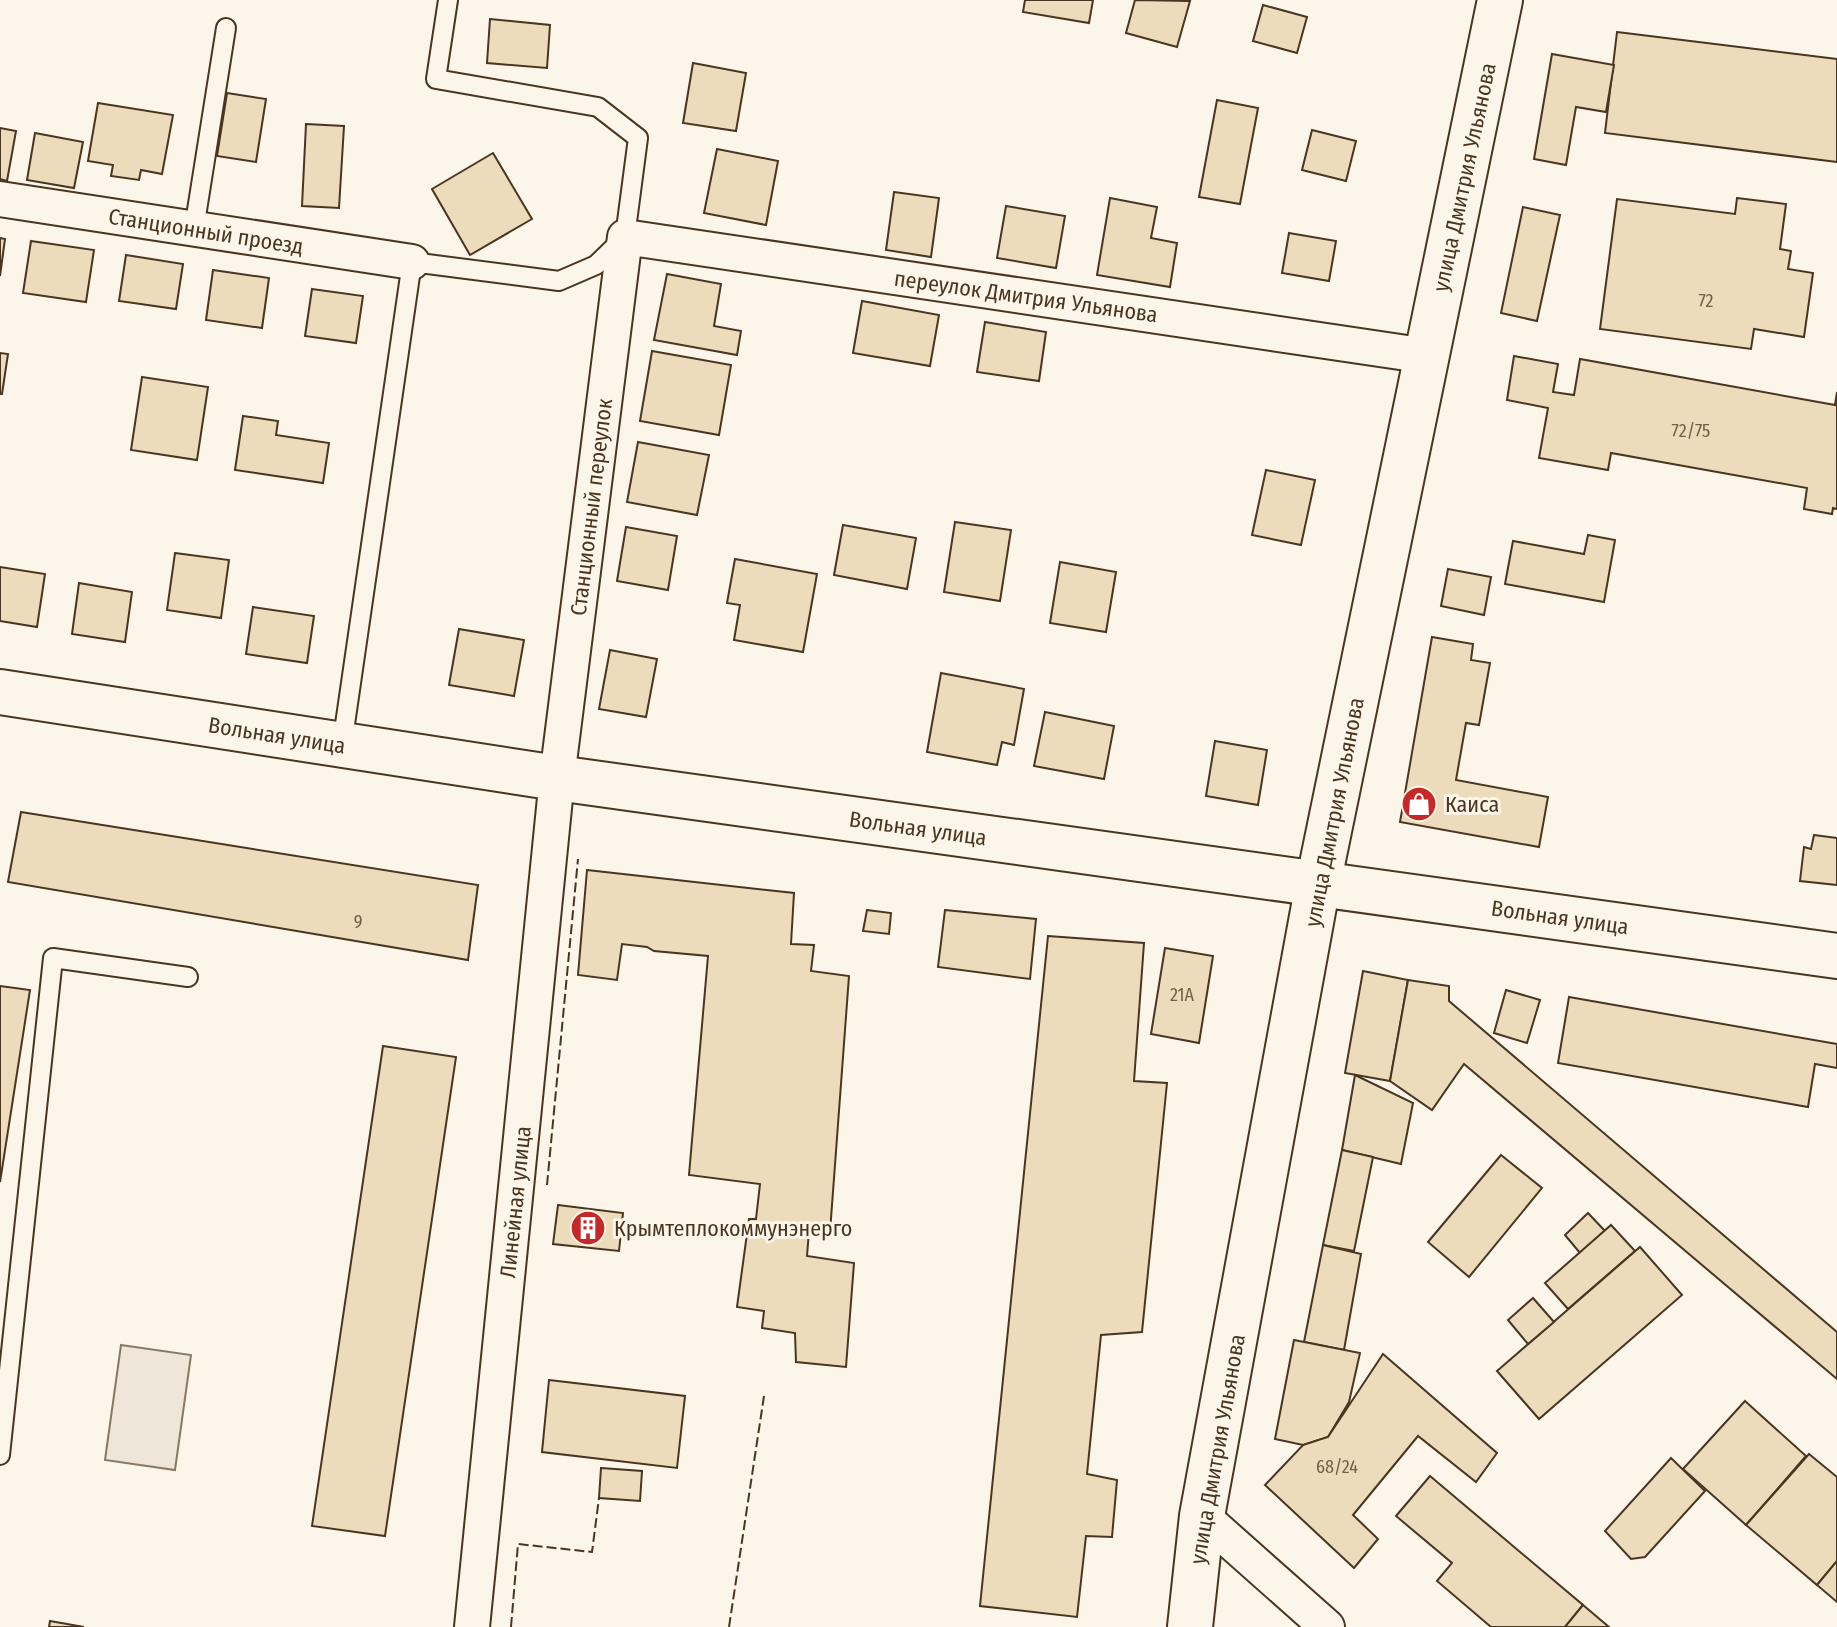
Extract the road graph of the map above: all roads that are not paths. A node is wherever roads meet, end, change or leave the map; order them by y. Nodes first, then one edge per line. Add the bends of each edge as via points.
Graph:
1 (448, 0) edge
2 (1500, 0) edge
3 (226, 28) dead end
4 (0, 199) edge
5 (194, 229) junction
6 (625, 237) junction
7 (412, 262) junction
8 (1427, 356) junction
9 (0, 692) edge
10 (342, 745) junction
11 (557, 778) junction
12 (1318, 884) junction
13 (1837, 956) edge
14 (188, 977) dead end
15 (0, 1455) edge
16 (1202, 1516) junction
17 (472, 1627) edge
18 (1190, 1627) edge
19 (1327, 1627) edge

1 - 6 lane via 436,79 598,107 638,138
2 - 8 street, улица Дмитрия Ульянова
3 - 5 lane
4 - 5 street, Станционный проезд
5 - 7 street, Станционный проезд
6 - 7 lane via 596,265 559,281
6 - 8 street, переулок Дмитрия Ульянова
6 - 11 street, Станционный переулок
7 - 10 lane
8 - 12 street, улица Дмитрия Ульянова
9 - 10 street, Вольная улица
10 - 11 street, Вольная улица
11 - 12 street, Вольная улица
11 - 17 street, Линейная улица
12 - 13 street, Вольная улица
12 - 16 street, улица Дмитрия Ульянова
14 - 15 lane via 53,958
16 - 18 street, улица Дмитрия Ульянова
16 - 19 street

